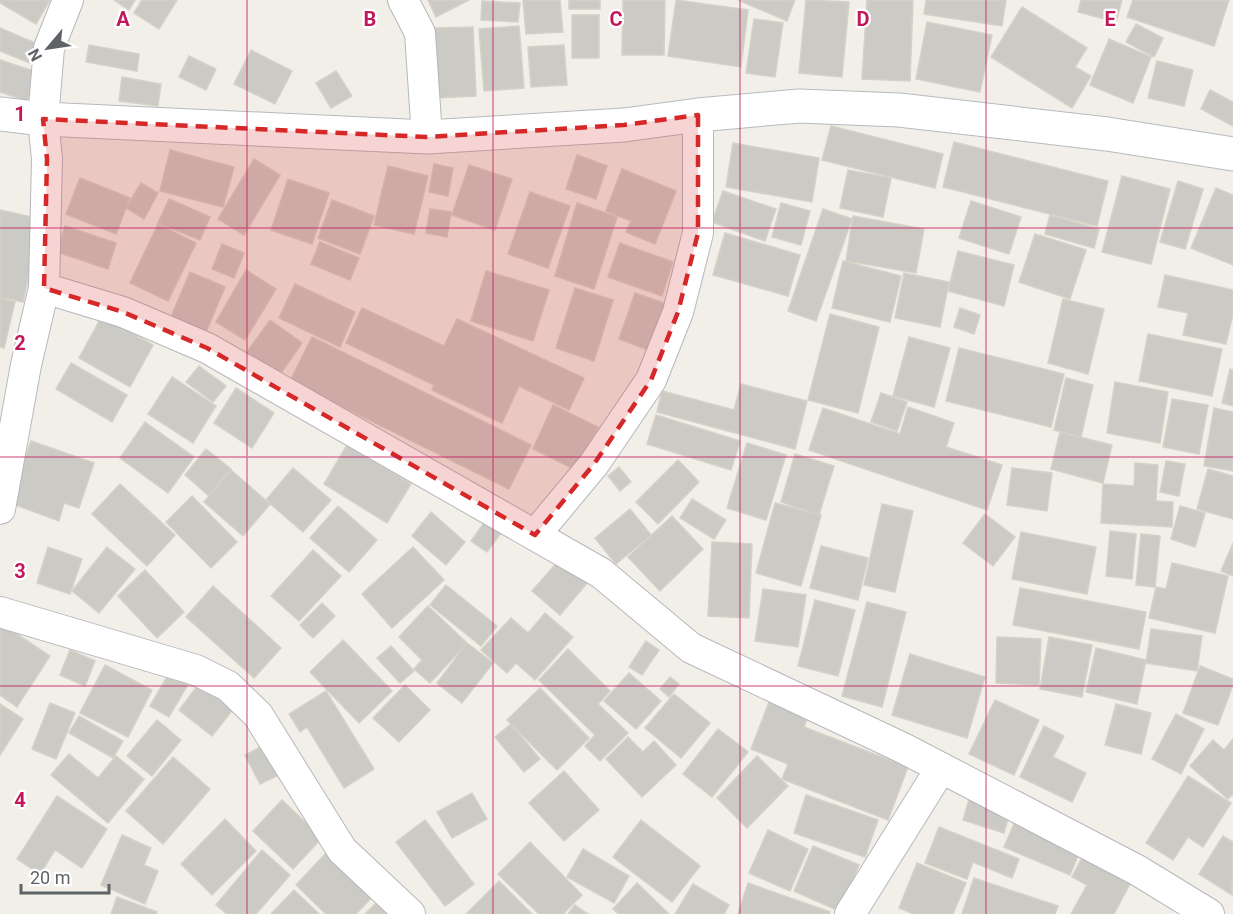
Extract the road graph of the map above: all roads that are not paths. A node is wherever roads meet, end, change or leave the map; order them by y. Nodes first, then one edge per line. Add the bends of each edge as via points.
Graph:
1 (68, 0) edge
2 (404, 0) edge
3 (0, 114) edge
4 (698, 115) junction
5 (43, 119) junction
6 (427, 137) junction
7 (1233, 154) edge
8 (44, 288) junction
9 (0, 508) edge
10 (535, 535) junction
11 (0, 612) edge
12 (941, 768) junction
13 (410, 914) edge
14 (850, 914) edge
15 (1209, 914) edge

1 - 5 street via 49,48
2 - 6 street via 420,33
3 - 5 main road
4 - 6 main road via 624,125
4 - 7 main road via 799,106 899,110 1107,134
4 - 10 street via 698,233 674,321 651,380 594,464
5 - 6 main road
5 - 8 street via 47,159
8 - 9 street
8 - 10 street via 123,312 207,348
10 - 12 street via 601,573 691,648
11 - 13 street via 196,670 228,686 258,715 342,850
12 - 14 street
12 - 15 street via 1137,870

